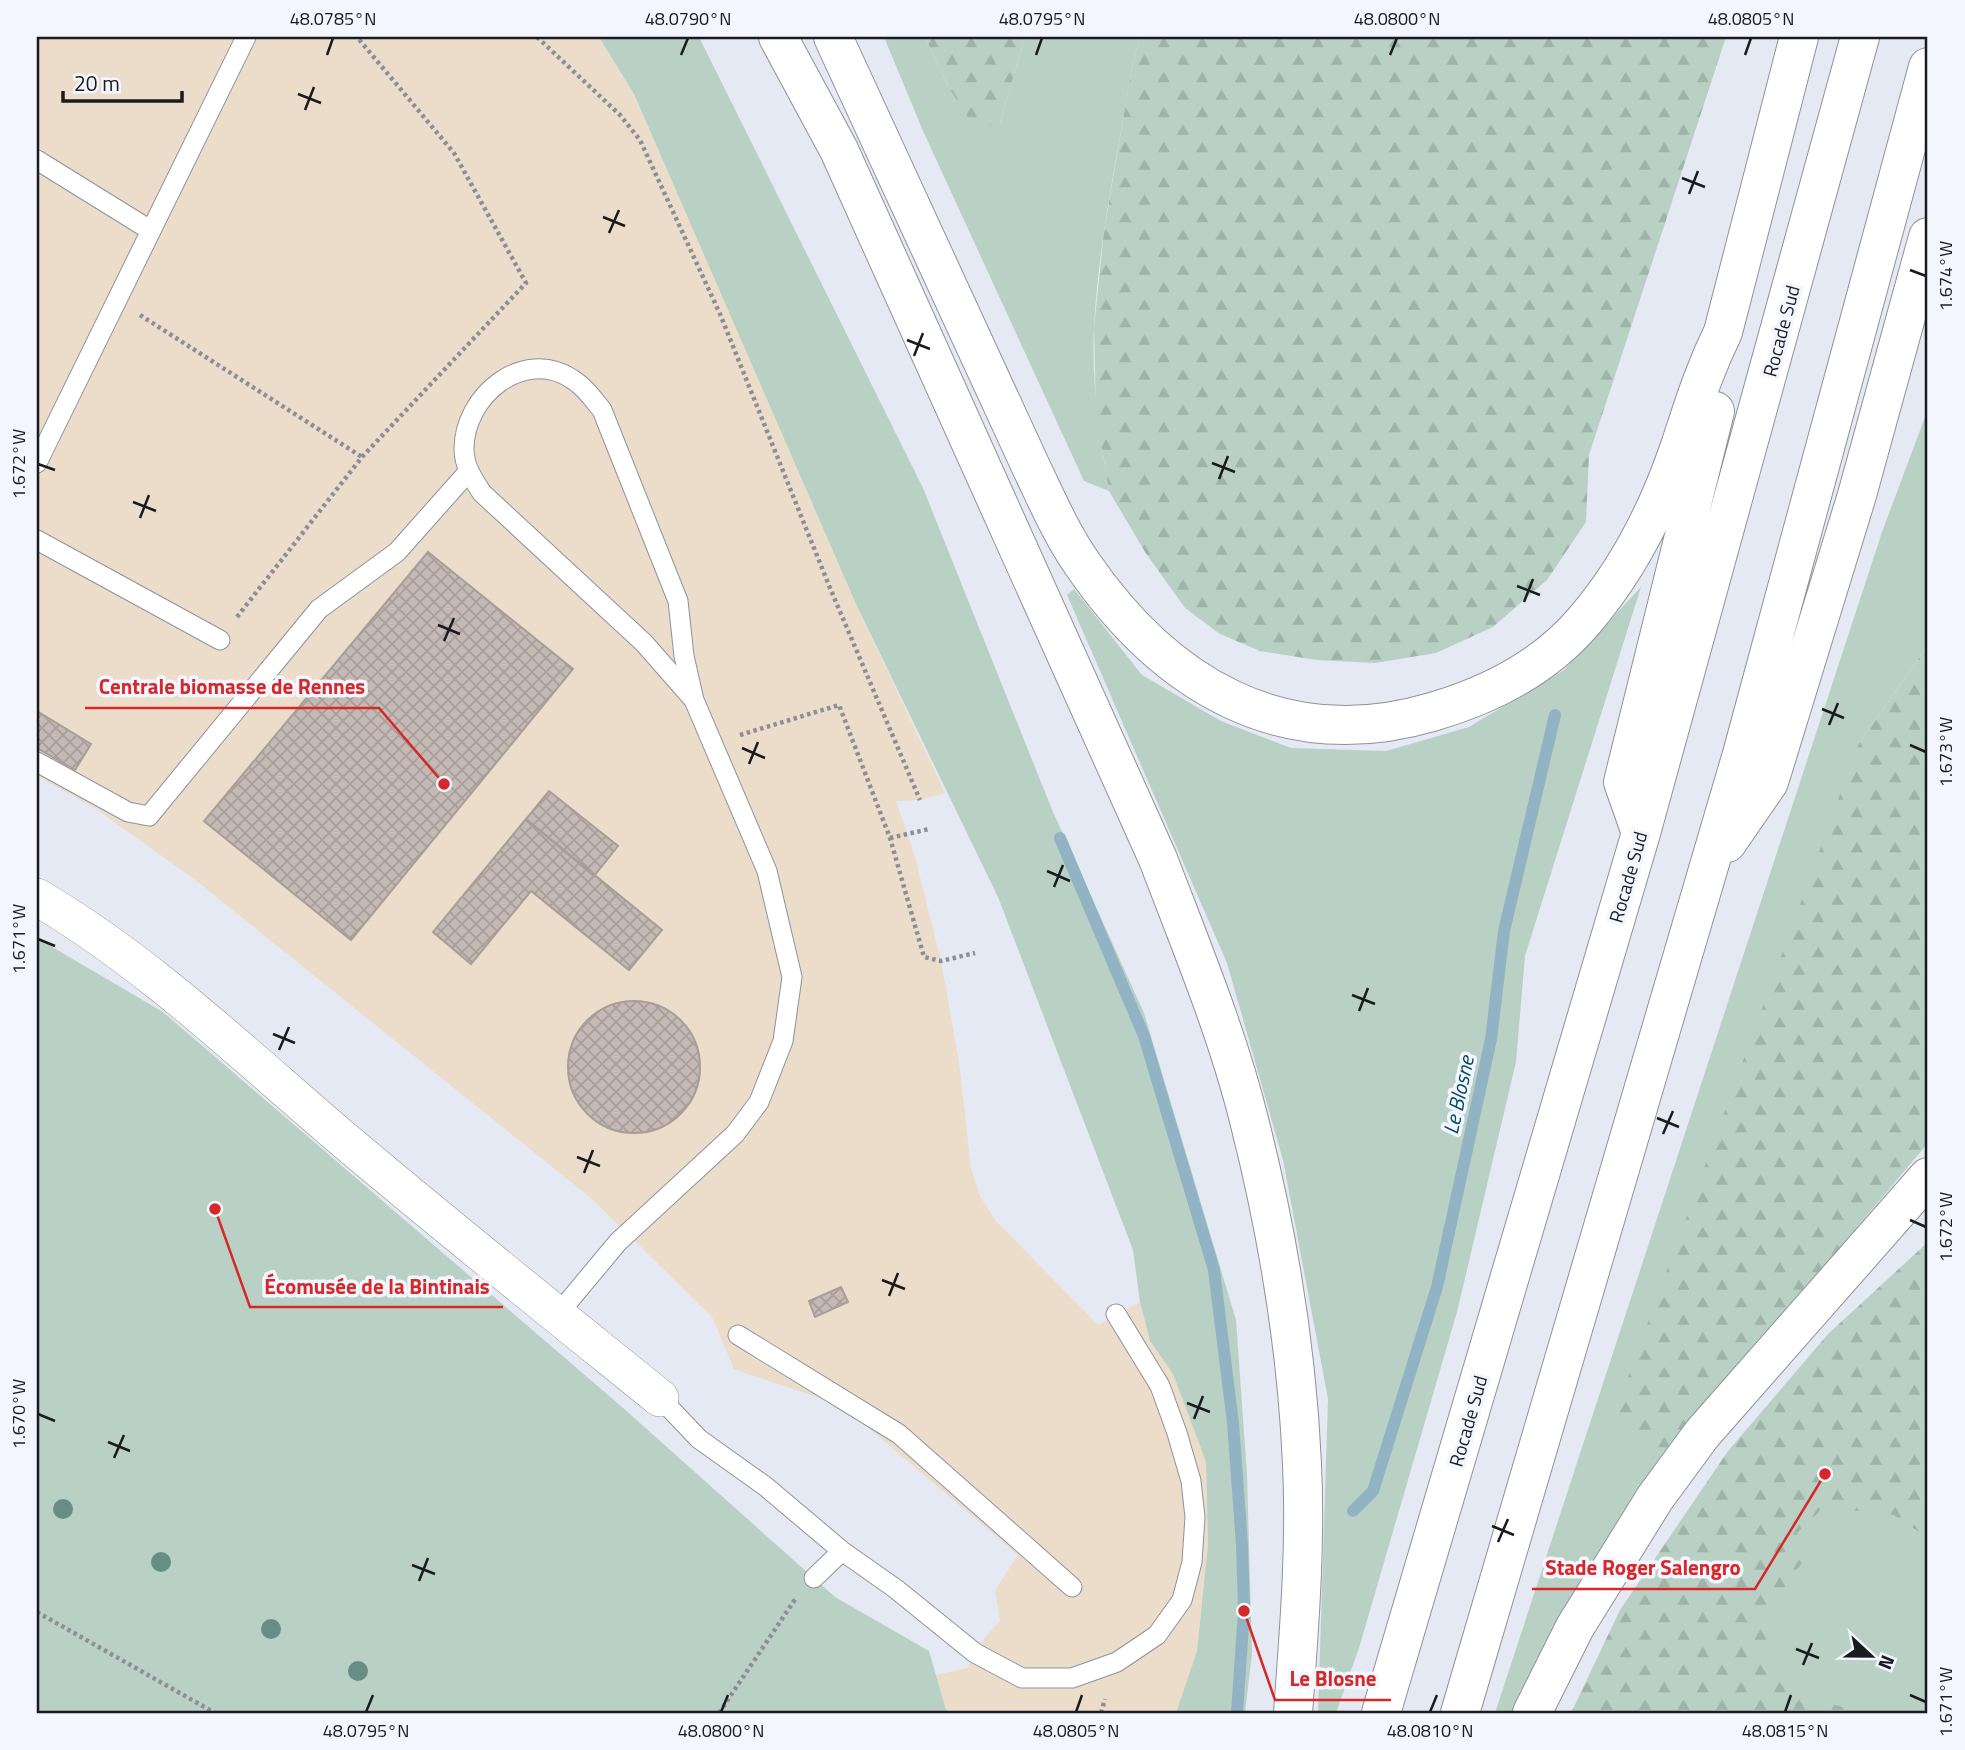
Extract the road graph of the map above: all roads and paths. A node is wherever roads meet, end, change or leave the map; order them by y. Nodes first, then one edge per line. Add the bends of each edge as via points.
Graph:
1 (246, 37) edge
2 (356, 37) edge
3 (537, 37) edge
4 (778, 37) edge
5 (833, 37) edge
6 (1798, 37) edge
7 (1860, 37) edge
8 (1928, 67) edge
9 (37, 160) edge
10 (150, 230) junction
11 (1928, 237) edge
12 (116, 300) junction
13 (1723, 332) junction
14 (362, 457) junction
15 (37, 463) edge
16 (468, 472) junction
17 (37, 540) edge
18 (219, 640) joint
19 (694, 700) junction
20 (713, 744) junction
21 (37, 762) edge
22 (920, 800) dead end
23 (929, 829) dead end
24 (1641, 833) junction
25 (890, 838) junction
26 (1706, 873) junction
27 (37, 897) edge
28 (975, 953) dead end
29 (1928, 1177) edge
30 (1928, 1187) edge
31 (1891, 1221) junction
32 (558, 1314) junction
33 (1116, 1314) dead end
34 (738, 1335) dead end
35 (660, 1398) joint
36 (842, 1552) junction
37 (814, 1578) joint
38 (1072, 1587) dead end
39 (37, 1612) edge
40 (215, 1713) edge
41 (719, 1713) edge
42 (1293, 1713) edge
43 (1381, 1713) edge
44 (1460, 1713) edge
45 (1532, 1713) edge

1 - 10 lane
2 - 14 path via 454,153 526,283
3 - 22 path via 620,115 640,141 720,314
4 - 42 highway via 839,150 1158,859 1250,1122 1286,1309 1302,1466 1300,1618
5 - 13 highway via 996,393 1080,561 1138,635 1168,661 1228,699 1259,711 1302,722 1340,725 1420,716 1499,688 1562,645 1615,580 1644,530 1680,446 1701,376
6 - 13 highway
7 - 24 highway, Rocade Sud
8 - 26 highway
9 - 10 lane
10 - 12 lane
11 - 26 highway via 1857,495 1769,782
12 - 14 path
12 - 15 lane
13 - 24 highway via 1722,383 1623,782
14 - 18 path
16 - 19 lane via 482,493 644,643
16 - 19 lane via 464,448 470,422 481,397 503,378 528,369 551,370 588,392 602,410 678,601
16 - 21 lane via 397,552 319,609 149,816 128,812
17 - 18 lane
19 - 20 lane
20 - 25 path via 839,705
20 - 32 lane via 767,871 792,977 783,1041 759,1102 735,1134 618,1242
23 - 25 path
24 - 43 highway, Rocade Sud
25 - 28 path via 924,957 941,961
26 - 44 highway
27 - 32 street via 108,941 162,982 397,1185
29 - 31 highway
30 - 31 highway
31 - 45 highway via 1702,1434 1655,1497 1575,1627
32 - 35 street
33 - 36 lane via 1160,1386 1191,1481 1195,1517 1192,1562 1182,1600 1157,1636 1117,1662 1072,1678 1022,1678 975,1653
34 - 38 lane via 899,1434
35 - 36 lane via 699,1439 765,1486
36 - 37 lane
37 - 41 path via 790,1603
39 - 40 path

